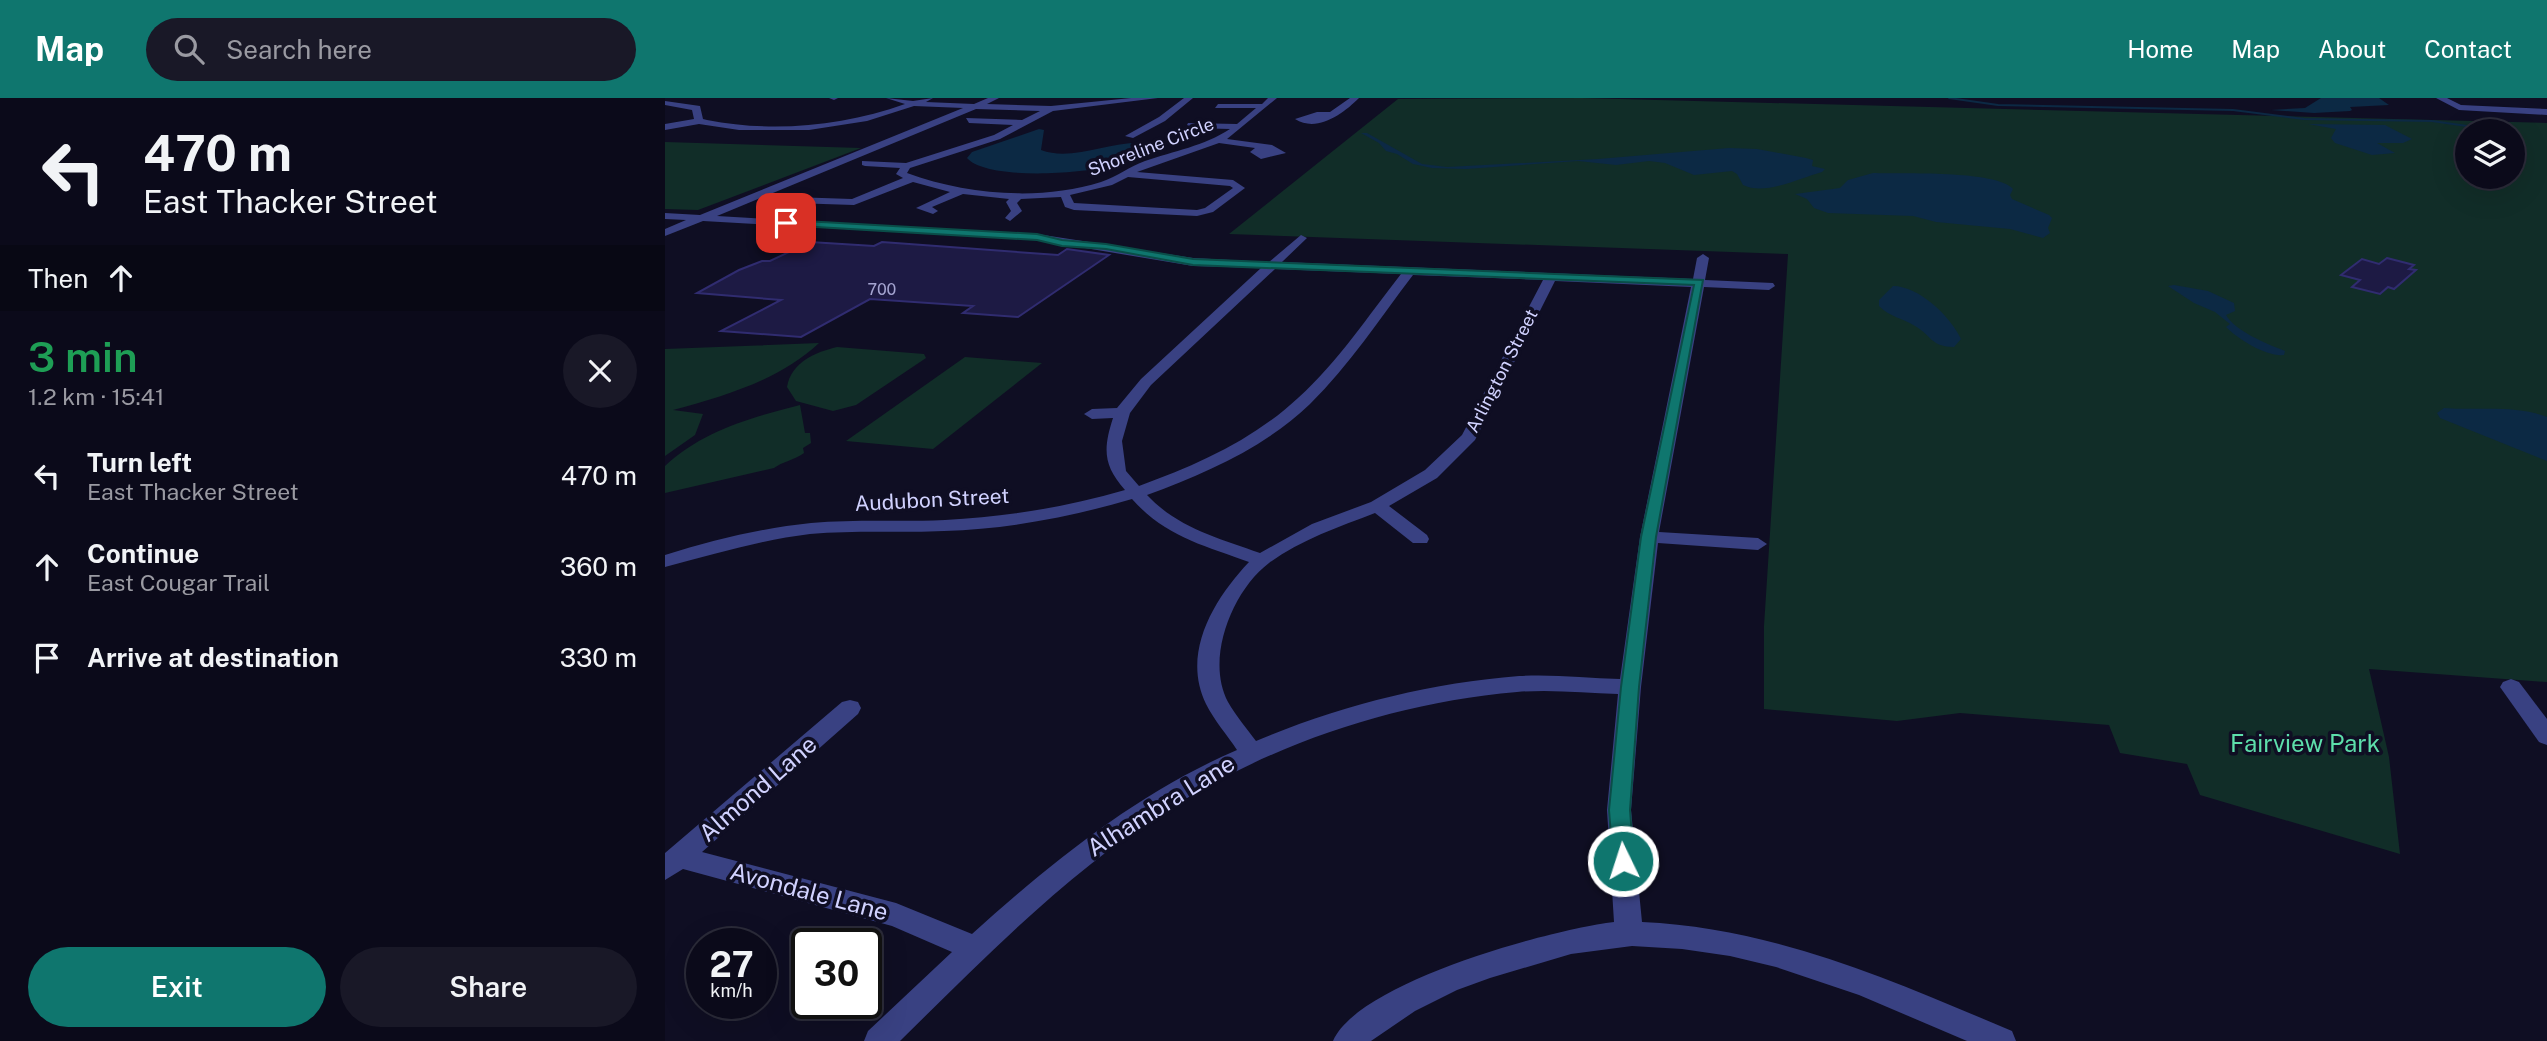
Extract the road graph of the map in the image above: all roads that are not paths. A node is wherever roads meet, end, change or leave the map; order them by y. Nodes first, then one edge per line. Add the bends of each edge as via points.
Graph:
1 (890, 98) edge
2 (929, 98) edge
3 (995, 98) edge
4 (1154, 98) edge
5 (1189, 98) edge
6 (1273, 98) edge
7 (1355, 98) edge
8 (2440, 98) edge
9 (665, 103) edge
10 (914, 104) junction
11 (975, 106) junction
12 (1218, 106) dead end
13 (1265, 106) junction
14 (1178, 108) junction
15 (1051, 109) junction
16 (1154, 111) dead end
17 (2547, 112) edge
18 (1332, 115) dead end
19 (969, 120) dead end
20 (699, 121) junction
21 (1027, 123) junction
22 (1191, 125) dead end
23 (665, 127) edge
24 (1239, 127) junction
25 (1131, 136) dead end
26 (1218, 140) junction
27 (947, 142) dead end
28 (973, 144) junction
29 (1262, 148) dead end
30 (865, 163) dead end
31 (907, 166) junction
32 (1125, 173) junction
33 (912, 180) junction
34 (959, 192) junction
35 (1064, 192) junction
36 (1019, 195) junction
37 (792, 200) dead end
38 (933, 211) dead end
39 (665, 216) edge
40 (702, 218) junction
41 (1010, 218) dead end
42 (665, 233) edge
43 (1301, 238) dead end
44 (1703, 258) dead end
45 (1271, 265) junction
46 (1410, 271) junction
47 (1551, 277) junction
48 (1700, 282) junction
49 (1769, 286) dead end
50 (1122, 413) junction
51 (1092, 414) dead end
52 (1134, 492) junction
53 (1377, 506) junction
54 (1649, 537) junction
55 (1420, 539) dead end
56 (1758, 544) dead end
57 (1261, 559) junction
58 (665, 561) edge
59 (1630, 687) junction
60 (2511, 687) dead end
61 (850, 708) dead end
62 (2547, 736) edge
63 (1250, 751) junction
64 (672, 863) edge
65 (1629, 934) junction
66 (976, 949) junction
67 (879, 1041) edge
68 (1348, 1041) edge
69 (2001, 1041) edge

1 - 10 street
2 - 10 street
3 - 11 street
4 - 15 street
5 - 14 street
6 - 13 street, Shoreline Circle
7 - 18 street
8 - 17 street via 2459,107
9 - 20 street via 697,108
10 - 11 street
10 - 20 street via 847,125 812,129 719,127
11 - 15 street
11 - 40 street
12 - 13 street
13 - 24 street, Shoreline Circle
14 - 16 street
14 - 25 street
15 - 21 street
19 - 21 street
20 - 23 street
21 - 28 street
22 - 24 street
24 - 26 street, Shoreline Circle
26 - 29 street
26 - 32 street, Shoreline Circle
27 - 28 street
28 - 31 street
30 - 31 street
31 - 33 street via 901,174
32 - 35 street, Shoreline Circle via 1108,183
32 - 35 street via 1233,183 1240,188 1197,213 1074,208
33 - 34 street, Shoreline Circle
33 - 37 street via 854,202
34 - 36 street, Shoreline Circle
34 - 38 street via 921,208
35 - 36 street, Shoreline Circle
36 - 41 street via 1011,202 1017,211
39 - 40 street
40 - 42 street
40 - 45 street via 1037,237 1181,260
43 - 45 street
44 - 48 street
45 - 46 street
45 - 50 street via 1146,382
46 - 47 street
46 - 52 street, Audubon Street via 1323,381 1282,419 1228,454
47 - 48 street
47 - 53 street, Arlington Street via 1469,437 1431,474
48 - 49 street
48 - 54 street
50 - 51 street
50 - 52 street via 1114,441 1118,472
52 - 57 street via 1180,531
52 - 58 street, Audubon Street via 1016,519 959,525 829,527 756,537
53 - 55 street
53 - 57 street, Arlington Street via 1318,528
54 - 56 street
54 - 59 street
57 - 63 street, Arlington Street via 1221,613 1211,637 1208,665 1216,702
59 - 63 street, Alhambra Lane via 1521,684 1460,691 1398,702
59 - 65 street via 1619,810
60 - 62 street
61 - 64 street, Almond Lane
63 - 66 street, Alhambra Lane via 1166,798 1082,856
64 - 66 street, Avondale Lane via 896,915
65 - 68 street via 1561,944 1466,970 1371,1020
65 - 69 street via 1710,938 1783,954 1840,972
66 - 67 street, Alhambra Lane

